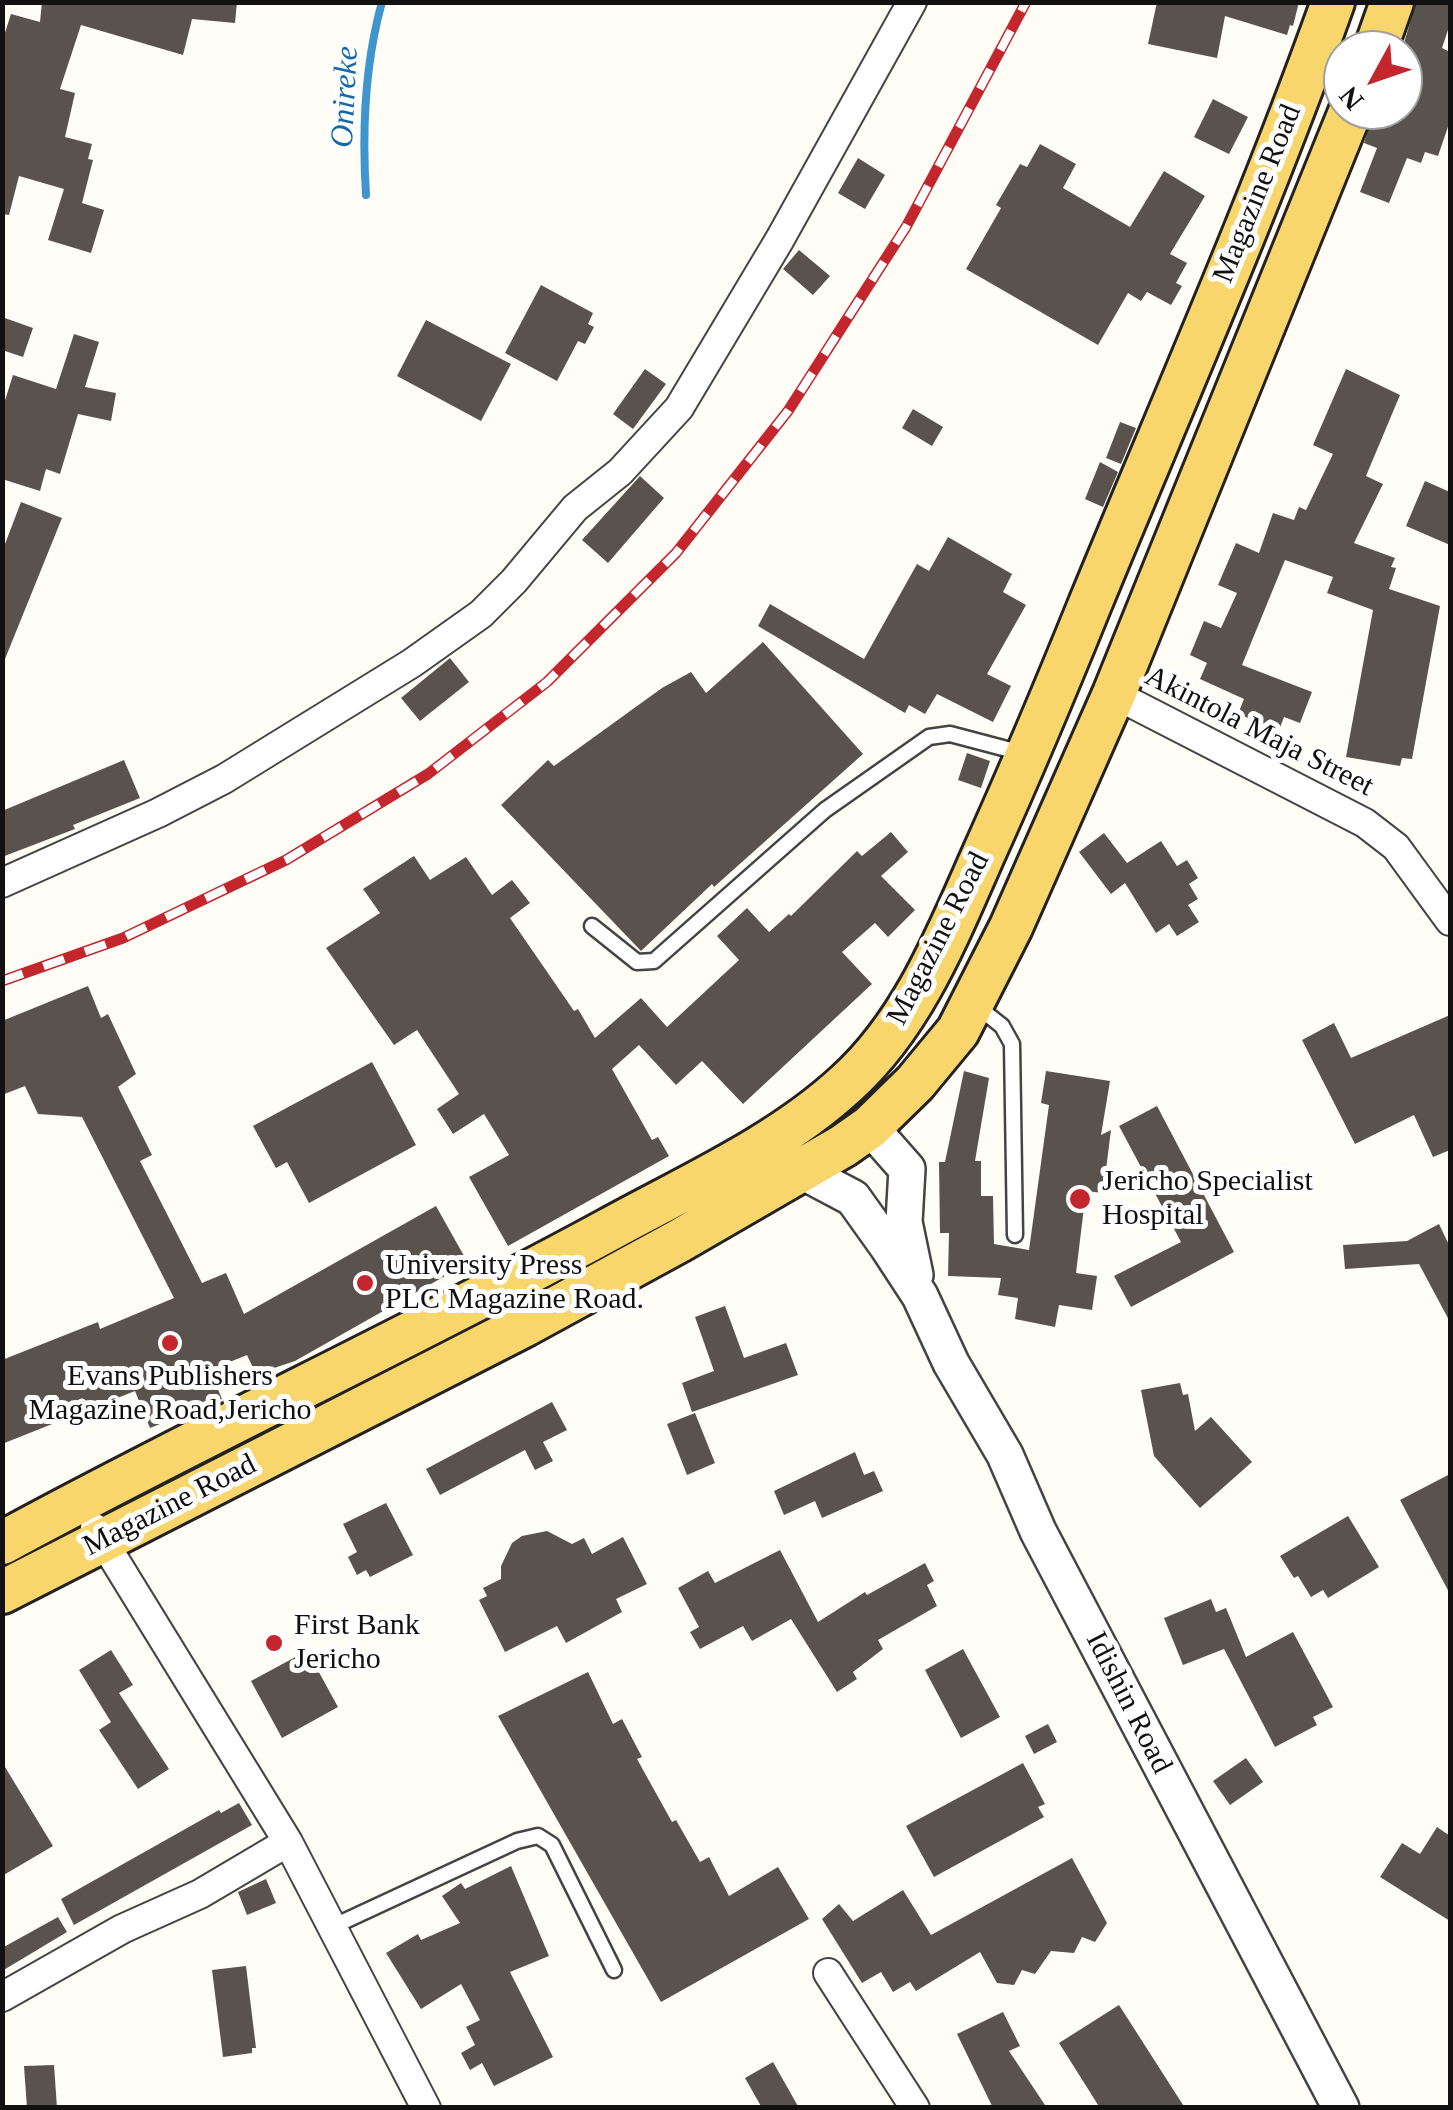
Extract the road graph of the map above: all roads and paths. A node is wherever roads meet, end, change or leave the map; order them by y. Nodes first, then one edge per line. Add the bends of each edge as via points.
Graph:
1 (912, 2) edge
2 (1332, 2) edge
3 (1392, 2) edge
4 (1382, 30) edge
5 (1343, 130) edge
6 (1223, 281) junction
7 (1269, 306) junction
8 (1114, 694) junction
9 (1028, 754) junction
10 (2, 883) edge
11 (1450, 920) edge
12 (592, 926) dead end
13 (973, 1004) junction
14 (870, 1127) junction
15 (802, 1171) junction
16 (1015, 1235) dead end
17 (920, 1296) junction
18 (80, 1501) junction
19 (102, 1541) junction
20 (2, 1543) edge
21 (2, 1592) edge
22 (288, 1842) junction
23 (334, 1926) junction
24 (614, 1970) dead end
25 (828, 1973) dead end
26 (2, 1998) edge
27 (426, 2108) edge
28 (916, 2108) edge
29 (1341, 2108) edge

1 - 10 street via 679,408 620,472 575,508 480,614 224,778
2 - 6 main road, Magazine Road
3 - 4 main road
5 - 7 main road, Magazine Road
6 - 7 main road
6 - 9 main road, Magazine Road
7 - 8 main road, Magazine Road
8 - 11 street, Akintola Maja Street via 1365,822 1396,848
8 - 13 main road, Magazine Road
9 - 12 lane via 950,734 930,737 824,810 654,961 638,962
9 - 18 main road, Magazine Road via 904,1017 848,1083 804,1118 491,1294
13 - 14 main road, Magazine Road via 928,1068
13 - 16 lane via 1002,1026 1012,1044
14 - 15 main road, Magazine Road
14 - 17 street via 907,1169 904,1222
15 - 17 street via 853,1198
15 - 19 main road, Magazine Road via 526,1325
17 - 29 street, Idishin Road
18 - 19 street
18 - 20 main road, Magazine Road
19 - 21 main road, Magazine Road
19 - 22 street
22 - 23 street
22 - 26 street
23 - 24 lane via 538,1836 552,1844
23 - 27 street
25 - 28 street

